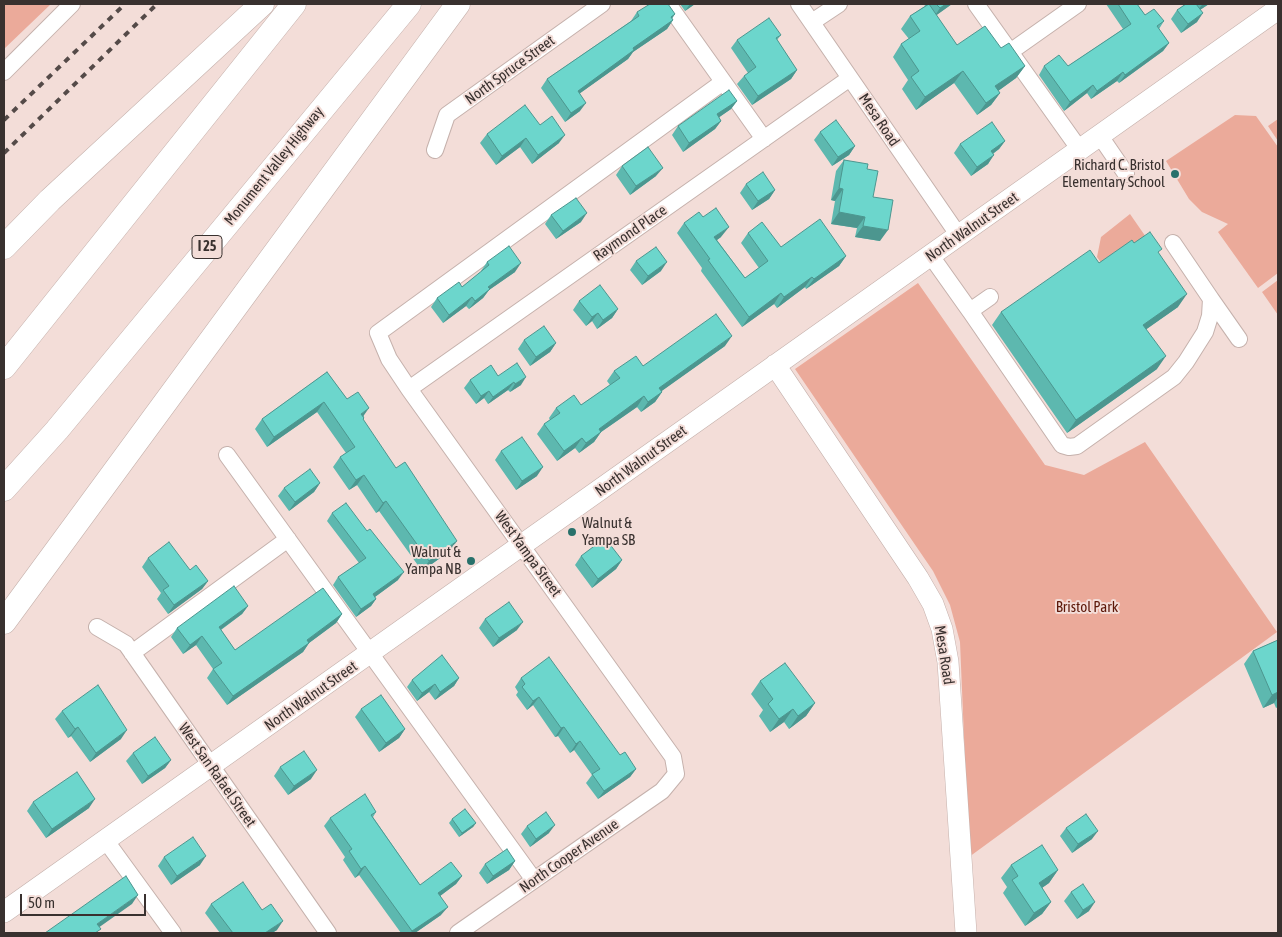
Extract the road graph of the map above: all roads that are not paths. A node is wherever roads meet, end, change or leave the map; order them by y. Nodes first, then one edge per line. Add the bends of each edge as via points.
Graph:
1 (72, 4) edge
2 (262, 4) edge
3 (294, 4) edge
4 (409, 4) edge
5 (458, 4) edge
6 (602, 4) edge
7 (668, 4) edge
8 (799, 4) edge
9 (838, 4) edge
10 (976, 4) edge
11 (1078, 4) edge
12 (1278, 9) edge
13 (812, 22) junction
14 (1010, 52) junction
15 (4, 72) edge
16 (850, 78) junction
17 (723, 82) junction
18 (1100, 136) junction
19 (764, 139) junction
20 (435, 150) dead end
21 (1080, 150) junction
22 (1126, 174) dead end
23 (958, 236) junction
24 (1173, 243) dead end
25 (4, 247) edge
26 (930, 256) junction
27 (990, 297) dead end
28 (1211, 299) junction
29 (970, 311) junction
30 (1239, 339) dead end
31 (775, 365) junction
32 (4, 367) edge
33 (409, 389) junction
34 (227, 455) dead end
35 (4, 489) edge
36 (288, 539) junction
37 (523, 546) junction
38 (4, 622) edge
39 (97, 627) dead end
40 (132, 653) junction
41 (371, 654) junction
42 (212, 767) junction
43 (676, 774) joint
44 (106, 841) junction
45 (534, 880) junction
46 (4, 912) edge
47 (967, 931) edge
48 (173, 933) edge
49 (328, 933) edge
50 (458, 933) edge

1 - 15 street
2 - 25 highway
3 - 32 highway
4 - 35 highway, Monument Valley Highway / I 25 via 57,430
5 - 38 highway
6 - 20 street, North Spruce Street via 447,115
7 - 17 street
8 - 13 street, Mesa Road
9 - 13 street
10 - 14 street
11 - 14 street
12 - 18 main road, North Walnut Street
13 - 16 street, Mesa Road
14 - 21 street
16 - 19 street, Raymond Place
16 - 23 street, Mesa Road
17 - 19 street
17 - 33 street, West Yampa Street via 378,333 389,359
18 - 21 main road, North Walnut Street
18 - 22 street
19 - 33 street, Raymond Place
21 - 23 main road, North Walnut Street
23 - 26 main road, North Walnut Street
24 - 28 street
26 - 29 street
26 - 31 main road, North Walnut Street
27 - 29 street
28 - 29 street via 1205,332 1174,377 1077,446 1069,447 1062,445
28 - 30 street
31 - 37 main road, North Walnut Street
31 - 47 main road, Mesa Road via 918,578 933,604 942,629 948,662
33 - 37 street, West Yampa Street
34 - 36 street
36 - 40 street
36 - 41 street
37 - 41 main road, North Walnut Street
37 - 43 street, West Yampa Street via 673,757
39 - 40 street, West San Rafael Street via 126,644
40 - 42 street, West San Rafael Street
41 - 42 main road, North Walnut Street
41 - 45 street
42 - 44 main road, North Walnut Street
42 - 49 street, West San Rafael Street
43 - 45 street, North Cooper Avenue via 662,791
44 - 46 main road, North Walnut Street
44 - 48 street
45 - 50 street, North Cooper Avenue

